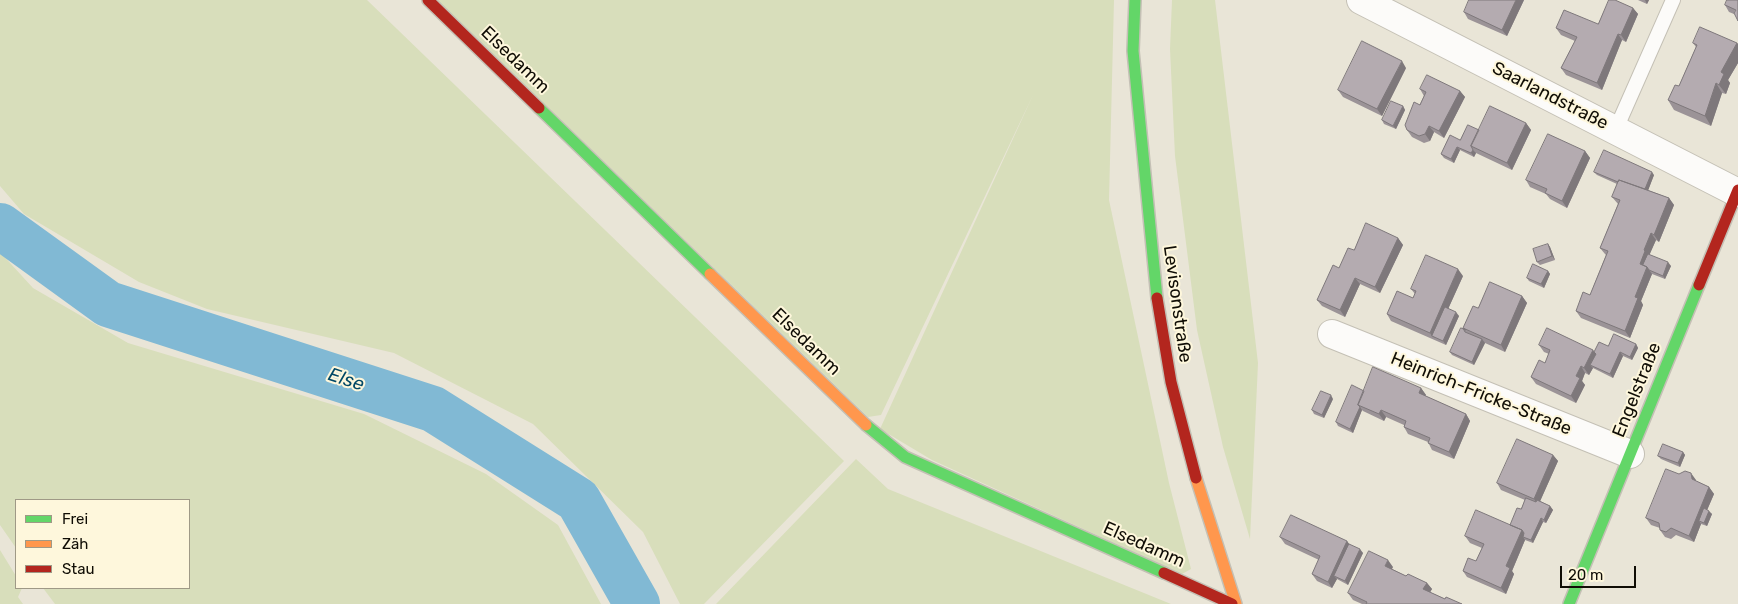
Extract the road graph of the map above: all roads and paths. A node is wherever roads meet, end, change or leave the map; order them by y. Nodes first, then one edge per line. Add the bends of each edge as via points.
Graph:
1 (428, 0) edge
2 (1136, 0) edge
3 (1361, 0) edge
4 (1673, 0) edge
5 (1616, 129) junction
6 (1738, 192) edge
7 (1332, 334) dead end
8 (1630, 454) junction
9 (1232, 604) edge
10 (1236, 604) edge
11 (1569, 604) edge

1 - 9 street, Elsedamm via 876,435 905,457
2 - 10 street, Levisonstraße via 1133,51 1153,276 1171,382 1194,473
3 - 5 street, Saarlandstraße
4 - 5 lane
5 - 6 street, Saarlandstraße
6 - 8 street, Engelstraße
7 - 8 street, Heinrich-Fricke-Straße
8 - 11 street, Engelstraße

